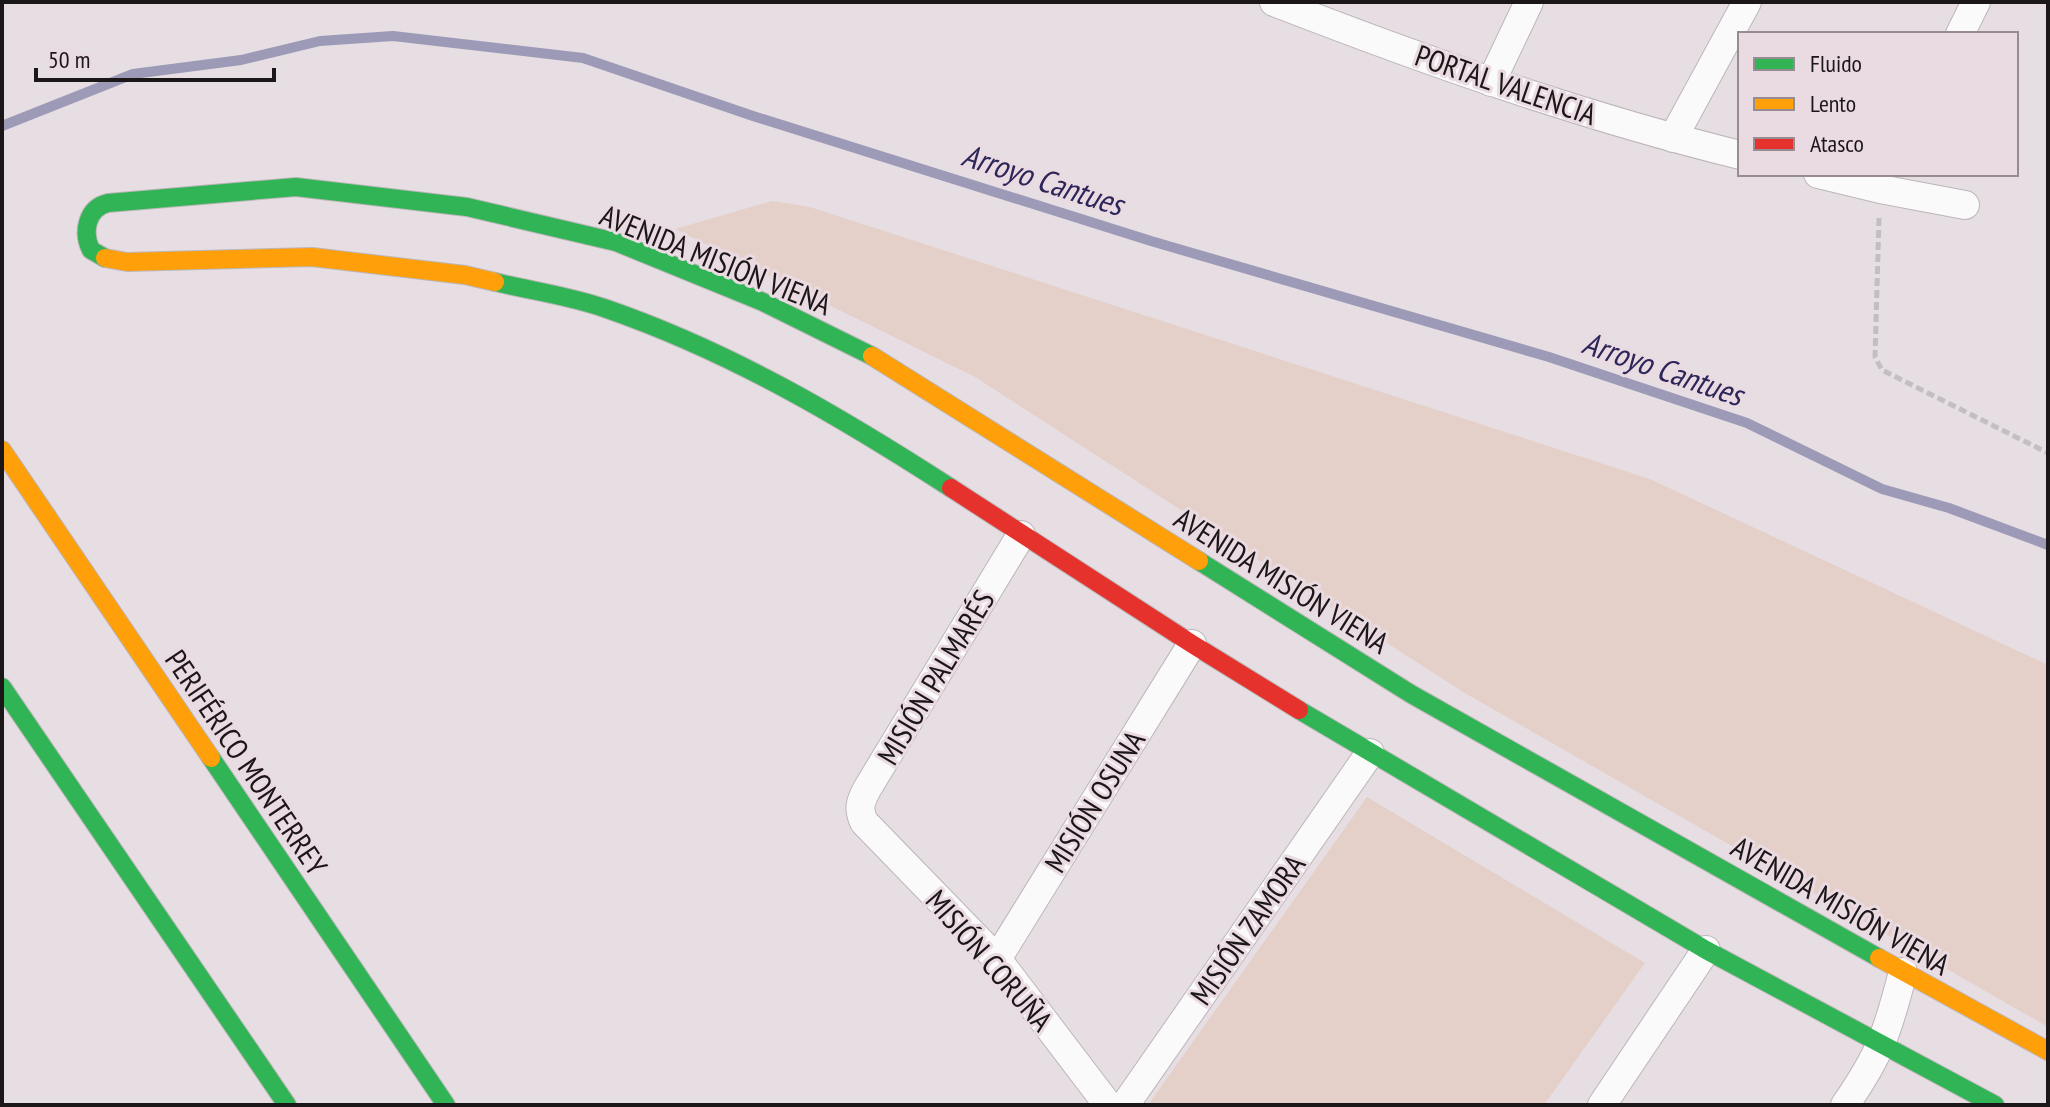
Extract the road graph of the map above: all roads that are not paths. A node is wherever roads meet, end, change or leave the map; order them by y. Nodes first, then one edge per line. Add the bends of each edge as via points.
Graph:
1 (1529, 2) edge
2 (1747, 2) edge
3 (1976, 2) edge
4 (1283, 3) edge
5 (1961, 32) edge
6 (1491, 82) junction
7 (1673, 138) junction
8 (1738, 154) edge
9 (1834, 176) edge
10 (1884, 182) edge
11 (1965, 205) dead end
12 (2, 450) edge
13 (1021, 535) junction
14 (1192, 644) junction
15 (2, 687) edge
16 (1370, 753) junction
17 (864, 822) joint
18 (1706, 950) junction
19 (997, 959) junction
20 (1903, 972) junction
21 (1882, 1045) junction
22 (2048, 1051) edge
23 (287, 1105) edge
24 (446, 1105) edge
25 (1108, 1105) edge
26 (1125, 1105) edge
27 (1602, 1105) edge
28 (1845, 1105) edge
29 (1995, 1105) edge

1 - 6 street
2 - 7 street
3 - 5 street
4 - 6 street, PORTAL VALENCIA
6 - 7 street, PORTAL VALENCIA
7 - 8 street, PORTAL VALENCIA
9 - 10 street
10 - 11 street
12 - 24 main road, PERIFÉRICO MONTERREY
13 - 14 main road, AVENIDA MISIÓN VIENA
13 - 17 street, MISIÓN PALMARÉS via 867,789 860,803
13 - 20 main road, AVENIDA MISIÓN VIENA via 865,432 739,362 605,308 465,275 312,257 105,259 91,250 88,218 100,206 120,202 296,187 467,207 616,242 763,302 874,357 1411,694
14 - 16 main road, AVENIDA MISIÓN VIENA
14 - 19 street, MISIÓN OSUNA
15 - 23 main road
16 - 18 main road, AVENIDA MISIÓN VIENA
16 - 26 street, MISIÓN ZAMORA
17 - 19 street, MISIÓN CORUÑA
18 - 21 main road, AVENIDA MISIÓN VIENA
18 - 27 street
19 - 25 street, MISIÓN CORUÑA
20 - 21 street
20 - 22 main road, AVENIDA MISIÓN VIENA
21 - 28 street
21 - 29 main road, AVENIDA MISIÓN VIENA

